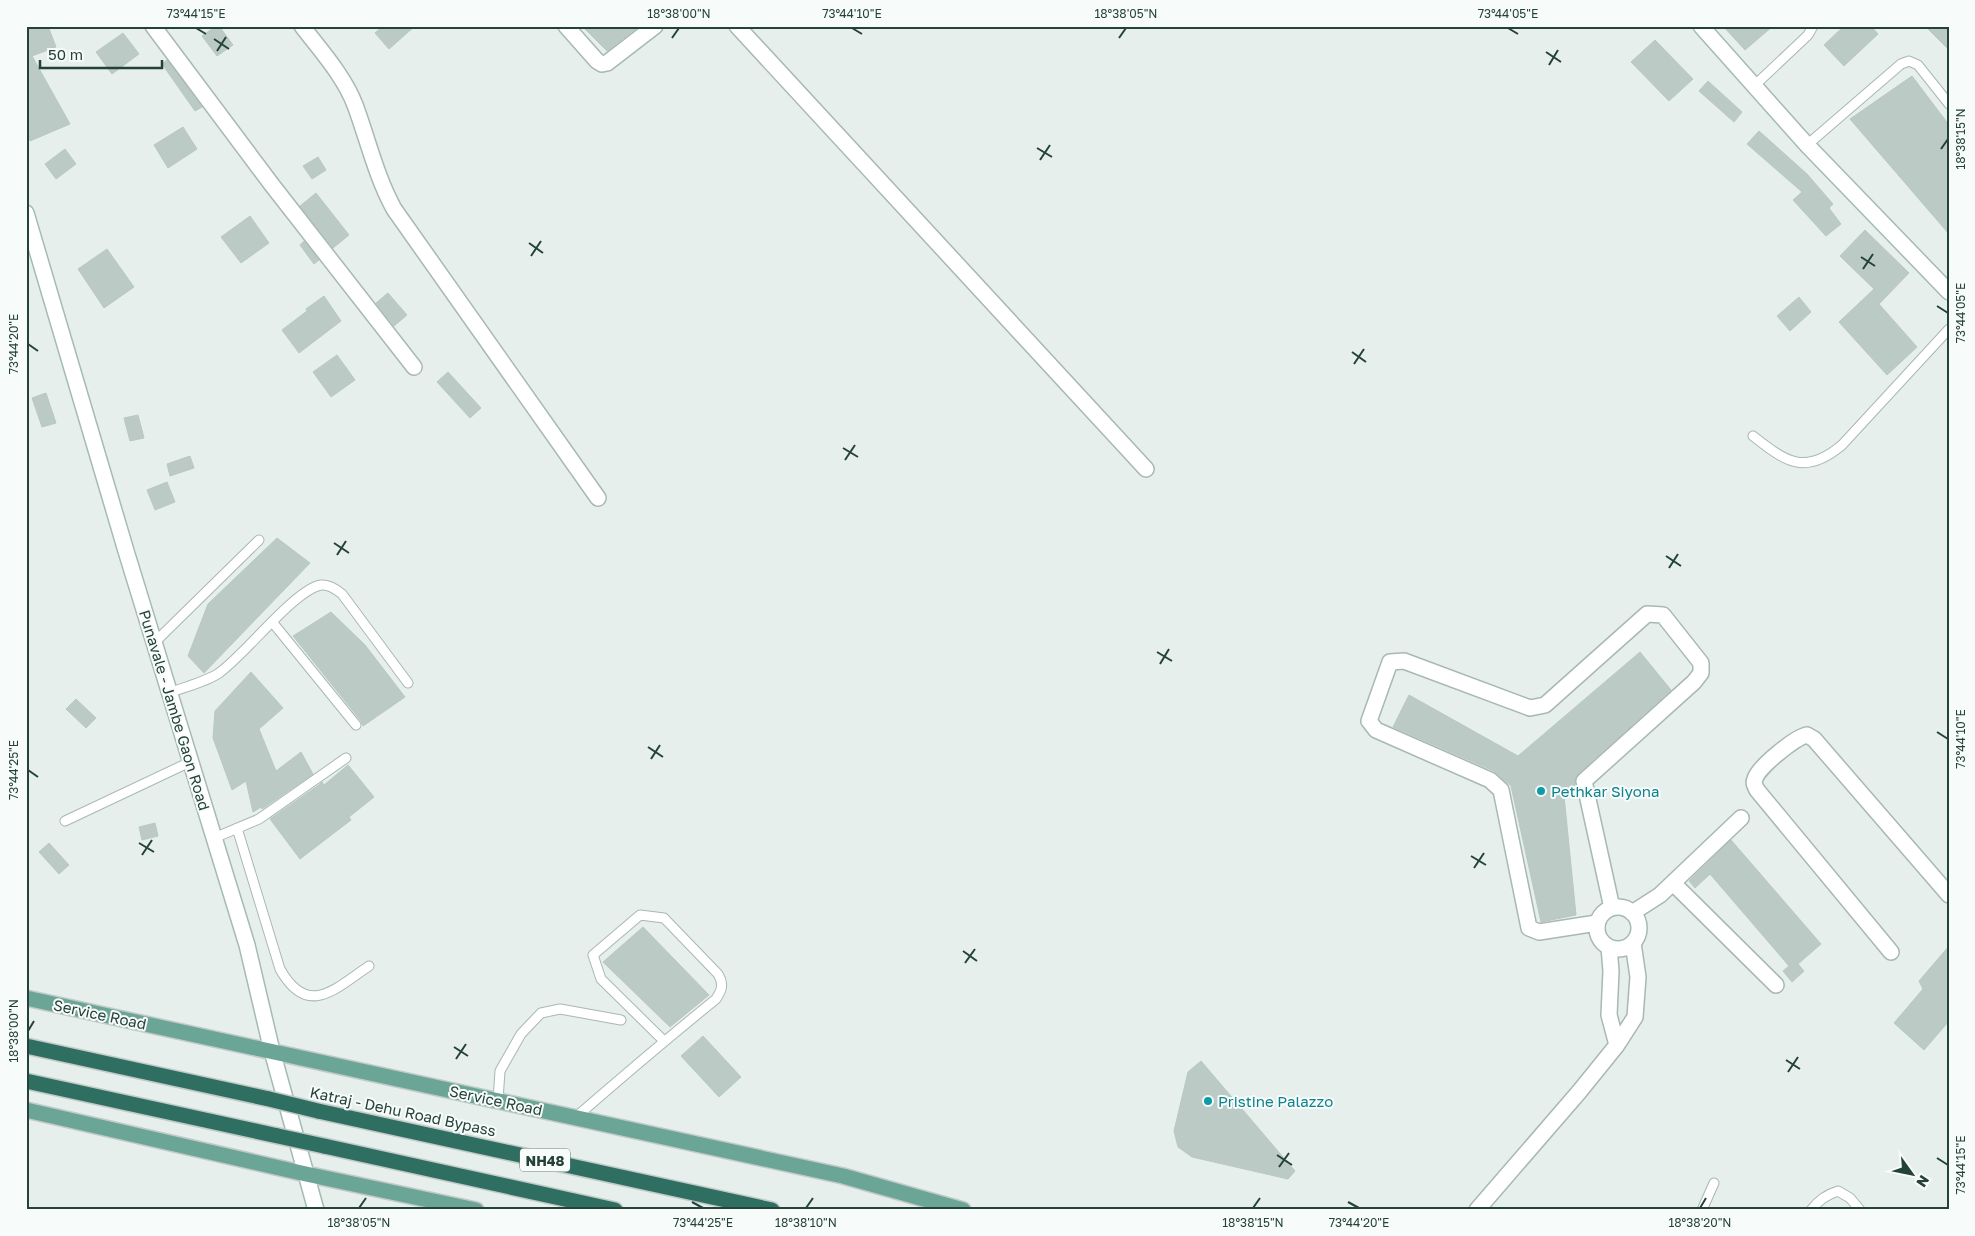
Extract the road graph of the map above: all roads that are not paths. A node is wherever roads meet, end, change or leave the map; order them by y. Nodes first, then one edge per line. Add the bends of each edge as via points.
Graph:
1 (153, 26) edge
2 (302, 26) edge
3 (566, 26) edge
4 (655, 26) edge
5 (737, 26) edge
6 (1701, 26) edge
7 (1813, 26) edge
8 (1754, 86) junction
9 (1949, 104) edge
10 (1807, 145) junction
11 (26, 213) edge
12 (1949, 292) edge
13 (1949, 329) edge
14 (414, 367) dead end
15 (1752, 436) dead end
16 (1146, 469) dead end
17 (598, 498) dead end
18 (259, 540) dead end
19 (273, 623) junction
20 (154, 643) junction
21 (408, 684) dead end
22 (169, 693) junction
23 (356, 725) dead end
24 (346, 758) dead end
25 (190, 762) junction
26 (1741, 818) dead end
27 (64, 821) dead end
28 (237, 828) junction
29 (214, 838) junction
30 (1674, 883) junction
31 (1949, 895) edge
32 (1612, 908) junction
33 (1632, 913) junction
34 (1597, 923) junction
35 (1633, 943) junction
36 (1609, 947) junction
37 (1891, 952) dead end
38 (369, 966) dead end
39 (1776, 985) dead end
40 (26, 998) edge
41 (621, 1020) dead end
42 (664, 1041) junction
43 (1617, 1045) junction
44 (26, 1046) edge
45 (272, 1051) junction
46 (26, 1081) edge
47 (498, 1100) junction
48 (26, 1110) edge
49 (576, 1118) junction
50 (306, 1174) junction
51 (1714, 1183) dead end
52 (420, 1204) edge
53 (316, 1210) edge
54 (476, 1210) edge
55 (615, 1210) edge
56 (772, 1210) edge
57 (963, 1210) edge
58 (1478, 1210) edge
59 (1702, 1210) edge
60 (1811, 1210) edge
61 (1860, 1210) edge

1 - 14 street
2 - 17 street via 334,67 355,104 382,188 394,209
3 - 4 street via 602,64
5 - 16 street
6 - 8 street
7 - 8 lane via 1808,35
8 - 10 street
9 - 10 lane via 1918,65 1901,64
10 - 12 street
11 - 20 street, Punavale - Jambe Gaon Road
13 - 15 lane via 1829,456 1812,462 1794,462 1778,456
18 - 20 lane
19 - 21 lane via 312,588 333,587 342,594
19 - 22 lane via 217,675
19 - 23 lane
20 - 22 street, Punavale - Jambe Gaon Road
22 - 25 street, Punavale - Jambe Gaon Road
24 - 28 lane via 274,810
25 - 27 lane
25 - 29 street, Punavale - Jambe Gaon Road
26 - 30 street
28 - 29 lane
28 - 38 lane via 280,969 287,981 306,995 324,995
29 - 45 street, Punavale - Jambe Gaon Road via 247,945
30 - 33 street
30 - 39 street
31 - 37 street via 1814,739 1808,735 1797,739 1761,769 1755,777 1757,790
32 - 33 street via 1619,907
32 - 34 street
32 - 34 street via 1584,781 1701,673 1701,663 1663,615 1647,614 1545,705 1530,708 1404,661 1390,662 1369,721 1376,730 1490,780 1500,790 1529,928 1539,932
33 - 35 street via 1638,925
34 - 36 street via 1599,937
35 - 36 street via 1621,949
35 - 43 street via 1638,977 1636,1017
36 - 43 street via 1609,1015
40 - 45 main road, Service Road
41 - 47 lane via 560,1008 540,1013 521,1034 500,1071
42 - 42 lane via 716,1000 722,991 722,981 664,918 640,915 592,956 601,979
42 - 49 lane
43 - 58 street
44 - 56 highway, Katraj - Dehu Road Bypass / NH48, bridge
45 - 47 main road, Service Road
45 - 50 street, Punavale - Jambe Gaon Road
46 - 55 highway, NH48, bridge
47 - 49 main road, Service Road
48 - 50 main road
49 - 57 main road, Service Road via 842,1176
50 - 52 main road
50 - 53 street, Punavale - Jambe Gaon Road
51 - 59 lane
52 - 54 main road
60 - 61 lane via 1823,1197 1838,1192 1850,1198

